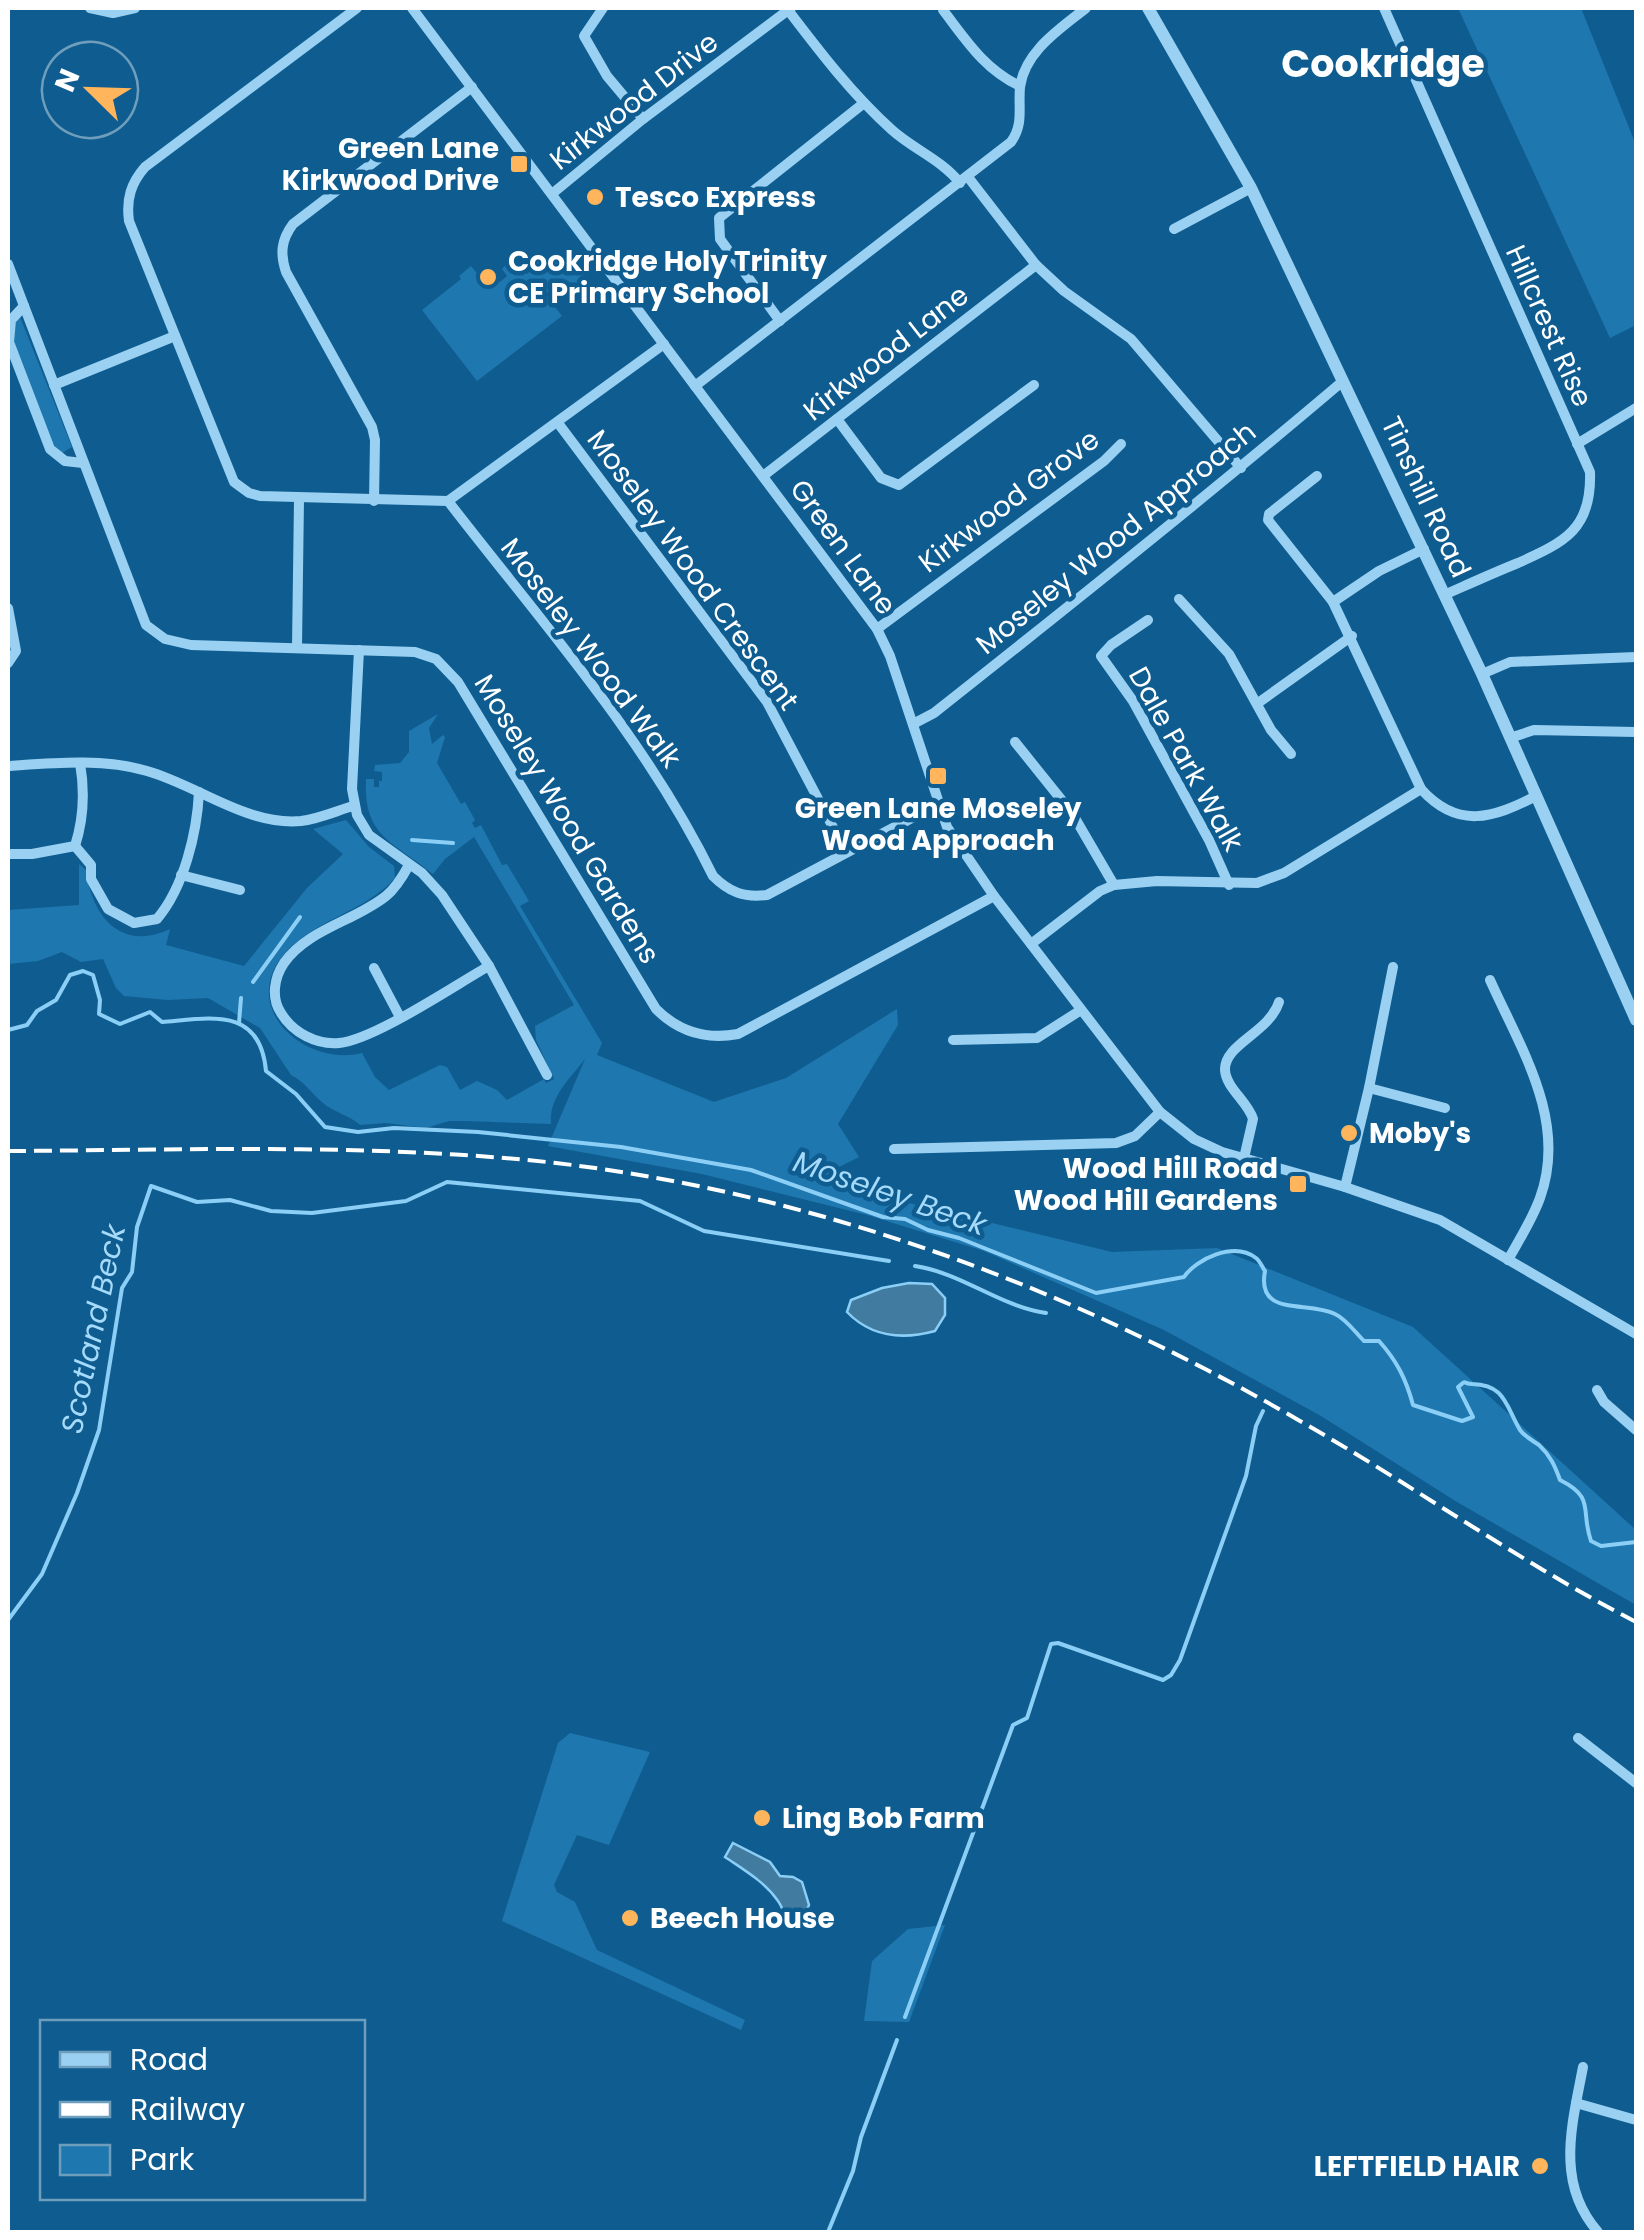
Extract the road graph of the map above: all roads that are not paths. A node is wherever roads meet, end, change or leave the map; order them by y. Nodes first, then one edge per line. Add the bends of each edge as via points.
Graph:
1 (90, 8) edge
2 (135, 8) edge
3 (356, 8) edge
4 (412, 8) edge
5 (602, 8) edge
6 (1086, 8) edge
7 (1148, 8) edge
8 (1384, 8) edge
9 (789, 9) edge
10 (943, 10) edge
11 (472, 86) junction
12 (1020, 86) junction
13 (864, 103) junction
14 (643, 119) junction
15 (964, 180) junction
16 (1252, 188) junction
17 (554, 193) junction
18 (1174, 229) dead end
19 (8, 264) edge
20 (1036, 265) junction
21 (24, 306) junction
22 (780, 321) junction
23 (174, 336) junction
24 (664, 344) junction
25 (1343, 380) junction
26 (54, 385) junction
27 (1034, 385) dead end
28 (695, 386) junction
29 (1636, 408) edge
30 (836, 419) junction
31 (558, 422) junction
32 (1120, 444) dead end
33 (1577, 444) junction
34 (84, 463) junction
35 (1241, 468) junction
36 (763, 476) junction
37 (1318, 476) dead end
38 (300, 498) junction
39 (374, 500) junction
40 (448, 502) junction
41 (1424, 549) junction
42 (1444, 595) junction
43 (1179, 599) dead end
44 (1334, 602) junction
45 (8, 608) edge
46 (1148, 620) dead end
47 (877, 629) junction
48 (1352, 636) junction
49 (297, 647) junction
50 (358, 650) junction
51 (1636, 657) edge
52 (8, 663) edge
53 (1482, 674) junction
54 (1258, 703) junction
55 (913, 724) junction
56 (1636, 732) edge
57 (1510, 738) junction
58 (1015, 742) dead end
59 (1290, 754) dead end
60 (80, 763) junction
61 (8, 766) edge
62 (1421, 789) junction
63 (198, 792) junction
64 (1536, 796) junction
65 (938, 804) junction
66 (353, 806) junction
67 (75, 846) junction
68 (846, 852) junction
69 (8, 854) edge
70 (410, 866) junction
71 (181, 875) junction
72 (1114, 885) junction
73 (1229, 885) junction
74 (240, 890) dead end
75 (994, 896) junction
76 (1031, 944) junction
77 (488, 966) junction
78 (1393, 967) dead end
79 (374, 968) dead end
80 (1490, 980) dead end
81 (1279, 1002) dead end
82 (1081, 1010) junction
83 (400, 1017) junction
84 (1636, 1020) edge
85 (953, 1040) dead end
86 (546, 1075) dead end
87 (1369, 1088) junction
88 (1445, 1108) dead end
89 (1160, 1112) junction
90 (894, 1149) dead end
91 (1244, 1158) junction
92 (1345, 1187) junction
93 (1508, 1260) junction
94 (1636, 1334) edge
95 (1597, 1390) dead end
96 (1636, 1430) edge
97 (1578, 1738) dead end
98 (1636, 1783) edge
99 (1583, 2067) dead end
100 (1576, 2103) junction
101 (1636, 2120) edge
102 (1598, 2232) edge

1 - 2 street via 113,14
3 - 23 street via 146,167 132,186 129,220
4 - 11 street, Green Lane
5 - 14 street via 584,36
6 - 12 street via 1034,55
7 - 16 street, Tinshill Road
8 - 33 street, Hillcrest Rise
9 - 13 street
9 - 14 street, Kirkwood Drive
10 - 12 street via 980,58
11 - 17 street, Green Lane
11 - 39 street via 292,224 283,240 286,272 372,427
12 - 15 street via 1017,134
13 - 15 street
13 - 22 street via 719,218 720,239
14 - 17 street, Kirkwood Drive
15 - 20 street
15 - 22 street
16 - 18 street
16 - 25 street, Tinshill Road
17 - 24 street, Green Lane
19 - 21 street, Moseley Wood Gardens
20 - 30 street, Kirkwood Lane
20 - 35 street via 1131,339
21 - 26 street, Moseley Wood Gardens
21 - 34 street via 11,320 9,342 36,414 53,454
22 - 28 street
23 - 26 street
23 - 38 street via 234,482 249,494
24 - 28 street, Green Lane
24 - 31 street
25 - 35 street, Moseley Wood Approach
25 - 41 street, Tinshill Road
26 - 34 street, Moseley Wood Gardens
27 - 30 street via 899,485 881,478
28 - 36 street, Green Lane
29 - 33 street
30 - 36 street, Kirkwood Lane
31 - 40 street
31 - 68 street, Moseley Wood Crescent via 767,702
32 - 47 street, Kirkwood Grove
33 - 42 street, Hillcrest Rise via 1590,472 1591,496 1573,532 1556,546
34 - 49 street, Moseley Wood Gardens via 153,632 192,645
35 - 55 street, Moseley Wood Approach
36 - 47 street, Green Lane
37 - 44 street via 1268,520
38 - 39 street
38 - 49 street
39 - 40 street
40 - 68 street, Moseley Wood Walk via 594,686 724,887 752,897 767,894
41 - 42 street, Tinshill Road
41 - 44 street
42 - 53 street, Tinshill Road
43 - 54 street via 1230,654
44 - 48 street
45 - 52 street via 16,650
46 - 73 street, Dale Park Walk via 1101,656 1133,701
47 - 55 street, Green Lane
48 - 54 street
48 - 62 street
49 - 50 street, Moseley Wood Gardens
50 - 66 street
50 - 75 street, Moseley Wood Gardens via 425,654 448,670 656,1009 697,1034 738,1034
51 - 53 street via 1510,662
53 - 57 street, Tinshill Road
54 - 59 street
55 - 65 street, Green Lane
56 - 57 street via 1534,730
57 - 64 street, Tinshill Road
58 - 72 street via 1072,813
60 - 61 street
60 - 63 street via 146,770
60 - 67 street via 82,825
62 - 64 street via 1442,808 1468,816 1502,813
62 - 73 street via 1284,873
63 - 66 street via 287,822
63 - 71 street
64 - 84 street, Tinshill Road
65 - 68 street, Moseley Wood Walk
65 - 75 street, Green Lane
66 - 70 street via 369,835
67 - 69 street
67 - 71 street via 91,865 91,879 108,909 134,922 157,919 172,902
70 - 77 street via 433,883
70 - 83 street via 386,895 294,952 275,984 282,1016 320,1042 356,1040
71 - 74 street
72 - 73 street
72 - 76 street
75 - 76 street, Green Lane
76 - 82 street, Green Lane
77 - 83 street
77 - 86 street
78 - 87 street
79 - 83 street
80 - 93 street via 1550,1127 1545,1184
81 - 91 street via 1270,1022 1226,1060 1228,1080 1253,1119
82 - 85 street via 1028,1040
82 - 89 street, Green Lane
87 - 88 street
87 - 92 street
89 - 90 street via 1135,1136 1116,1143
89 - 91 street, Green Lane via 1194,1139
91 - 92 street, Green Lane
92 - 93 street, Green Lane via 1440,1220
93 - 94 street, Green Lane
95 - 96 street
97 - 98 street
99 - 100 street
100 - 101 street
100 - 102 street via 1569,2170

